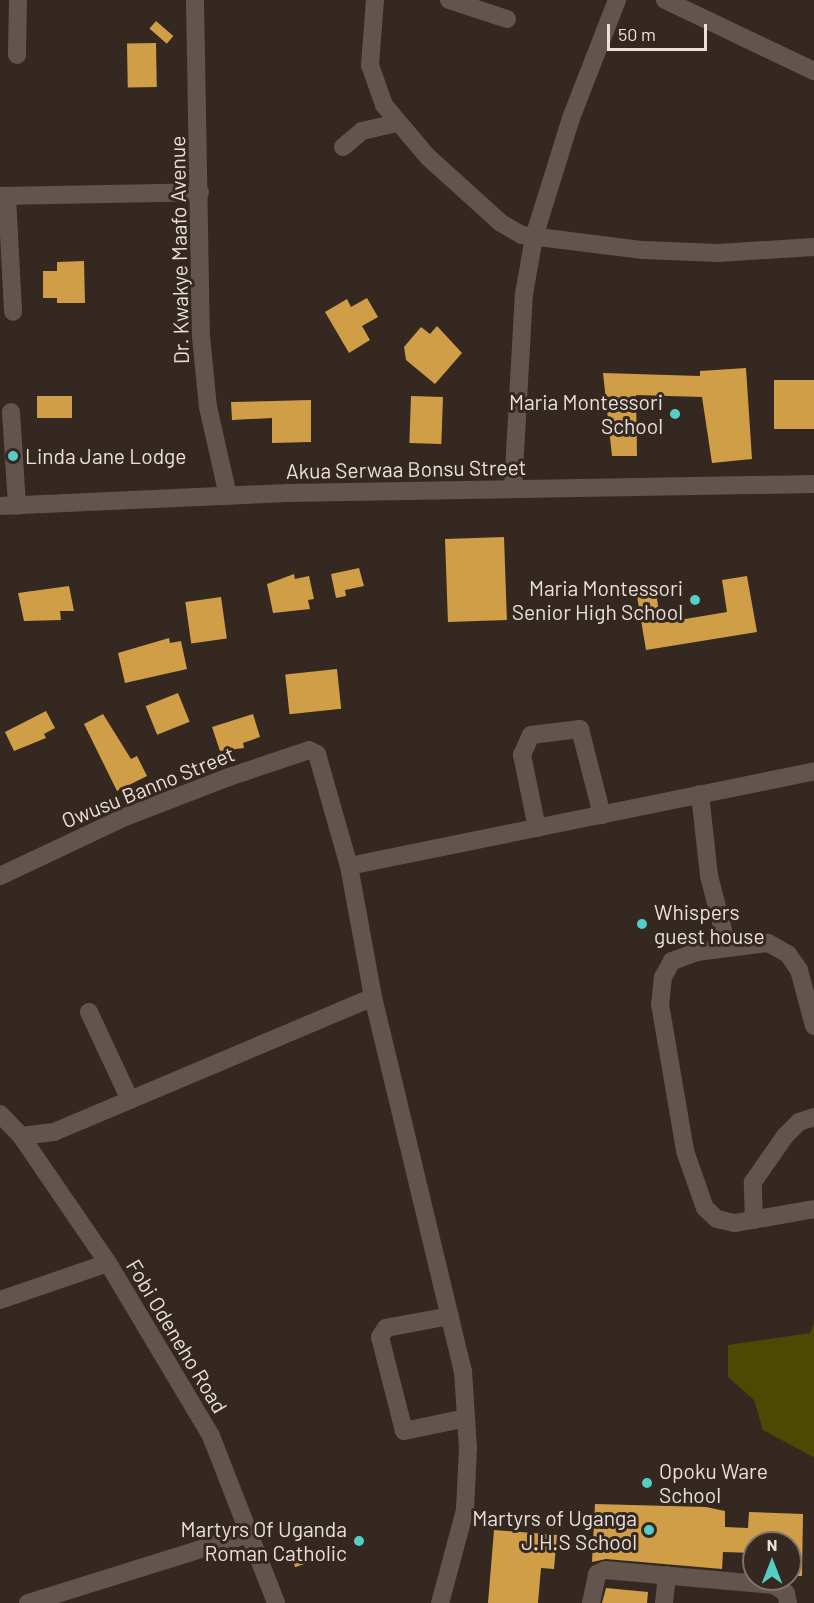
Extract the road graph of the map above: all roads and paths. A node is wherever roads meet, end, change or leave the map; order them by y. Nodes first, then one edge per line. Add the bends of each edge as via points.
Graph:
1 (18, 0) edge
2 (195, 0) edge
3 (375, 0) edge
4 (449, 0) edge
5 (616, 0) edge
6 (665, 0) edge
7 (507, 19) dead end
8 (17, 55) dead end
9 (814, 71) edge
10 (398, 123) junction
11 (344, 147) dead end
12 (200, 192) junction
13 (3, 196) edge
14 (534, 237) junction
15 (814, 247) edge
16 (13, 312) dead end
17 (11, 412) dead end
18 (814, 484) edge
19 (513, 489) junction
20 (228, 496) junction
21 (9, 506) edge
22 (814, 771) edge
23 (700, 794) junction
24 (602, 814) junction
25 (537, 828) junction
26 (349, 866) junction
27 (0, 876) edge
28 (727, 945) junction
29 (373, 997) junction
30 (89, 1012) dead end
31 (814, 1026) edge
32 (130, 1100) junction
33 (0, 1114) edge
34 (814, 1117) edge
35 (54, 1132) junction
36 (21, 1136) junction
37 (41, 1166) junction
38 (814, 1209) edge
39 (754, 1220) junction
40 (108, 1263) junction
41 (0, 1300) edge
42 (450, 1316) junction
43 (466, 1418) junction
44 (246, 1534) junction
45 (667, 1575) junction
46 (77, 1595) edge
47 (28, 1603) edge
48 (276, 1603) edge
49 (440, 1603) edge
50 (591, 1603) edge
51 (664, 1603) edge
52 (788, 1603) edge

1 - 8 street
2 - 12 street, Dr. Kwakye Maafo Avenue
3 - 10 street via 370,65 376,88
4 - 7 street
5 - 14 street via 571,118
6 - 9 street
10 - 11 street via 362,131
10 - 14 street via 501,224
12 - 13 street
12 - 20 street, Dr. Kwakye Maafo Avenue via 202,360
13 - 16 street
14 - 15 street via 718,253
14 - 19 street via 524,294
17 - 21 street
18 - 19 street, Akua Serwaa Bonsu Street
19 - 20 street, Akua Serwaa Bonsu Street
20 - 21 street, Akua Serwaa Bonsu Street
22 - 23 street
23 - 24 street
23 - 28 street via 709,876
24 - 25 street
24 - 25 street via 579,729 531,735 522,755
25 - 26 street
26 - 27 street, Owusu Banno Street via 316,752 303,751 125,817
26 - 29 street
28 - 31 street via 768,943 788,954 800,970
28 - 39 street via 672,961 663,977 660,1004 697,1195 717,1219 735,1223
29 - 32 street
29 - 42 street
30 - 32 street
32 - 35 street
33 - 36 street, Fobi Odeneho Road
34 - 39 street via 799,1122 785,1136 753,1182
35 - 36 street
35 - 37 street
36 - 37 street, Fobi Odeneho Road
37 - 40 street, Fobi Odeneho Road
38 - 39 street
40 - 41 street
40 - 44 street, Fobi Odeneho Road via 211,1436
42 - 43 street via 463,1371
42 - 43 street via 386,1328 380,1337 404,1431
43 - 49 street via 465,1510
44 - 46 street
44 - 48 street, Fobi Odeneho Road
45 - 50 street via 601,1571 594,1580
45 - 51 street
45 - 52 street via 774,1585 786,1593
46 - 47 street

